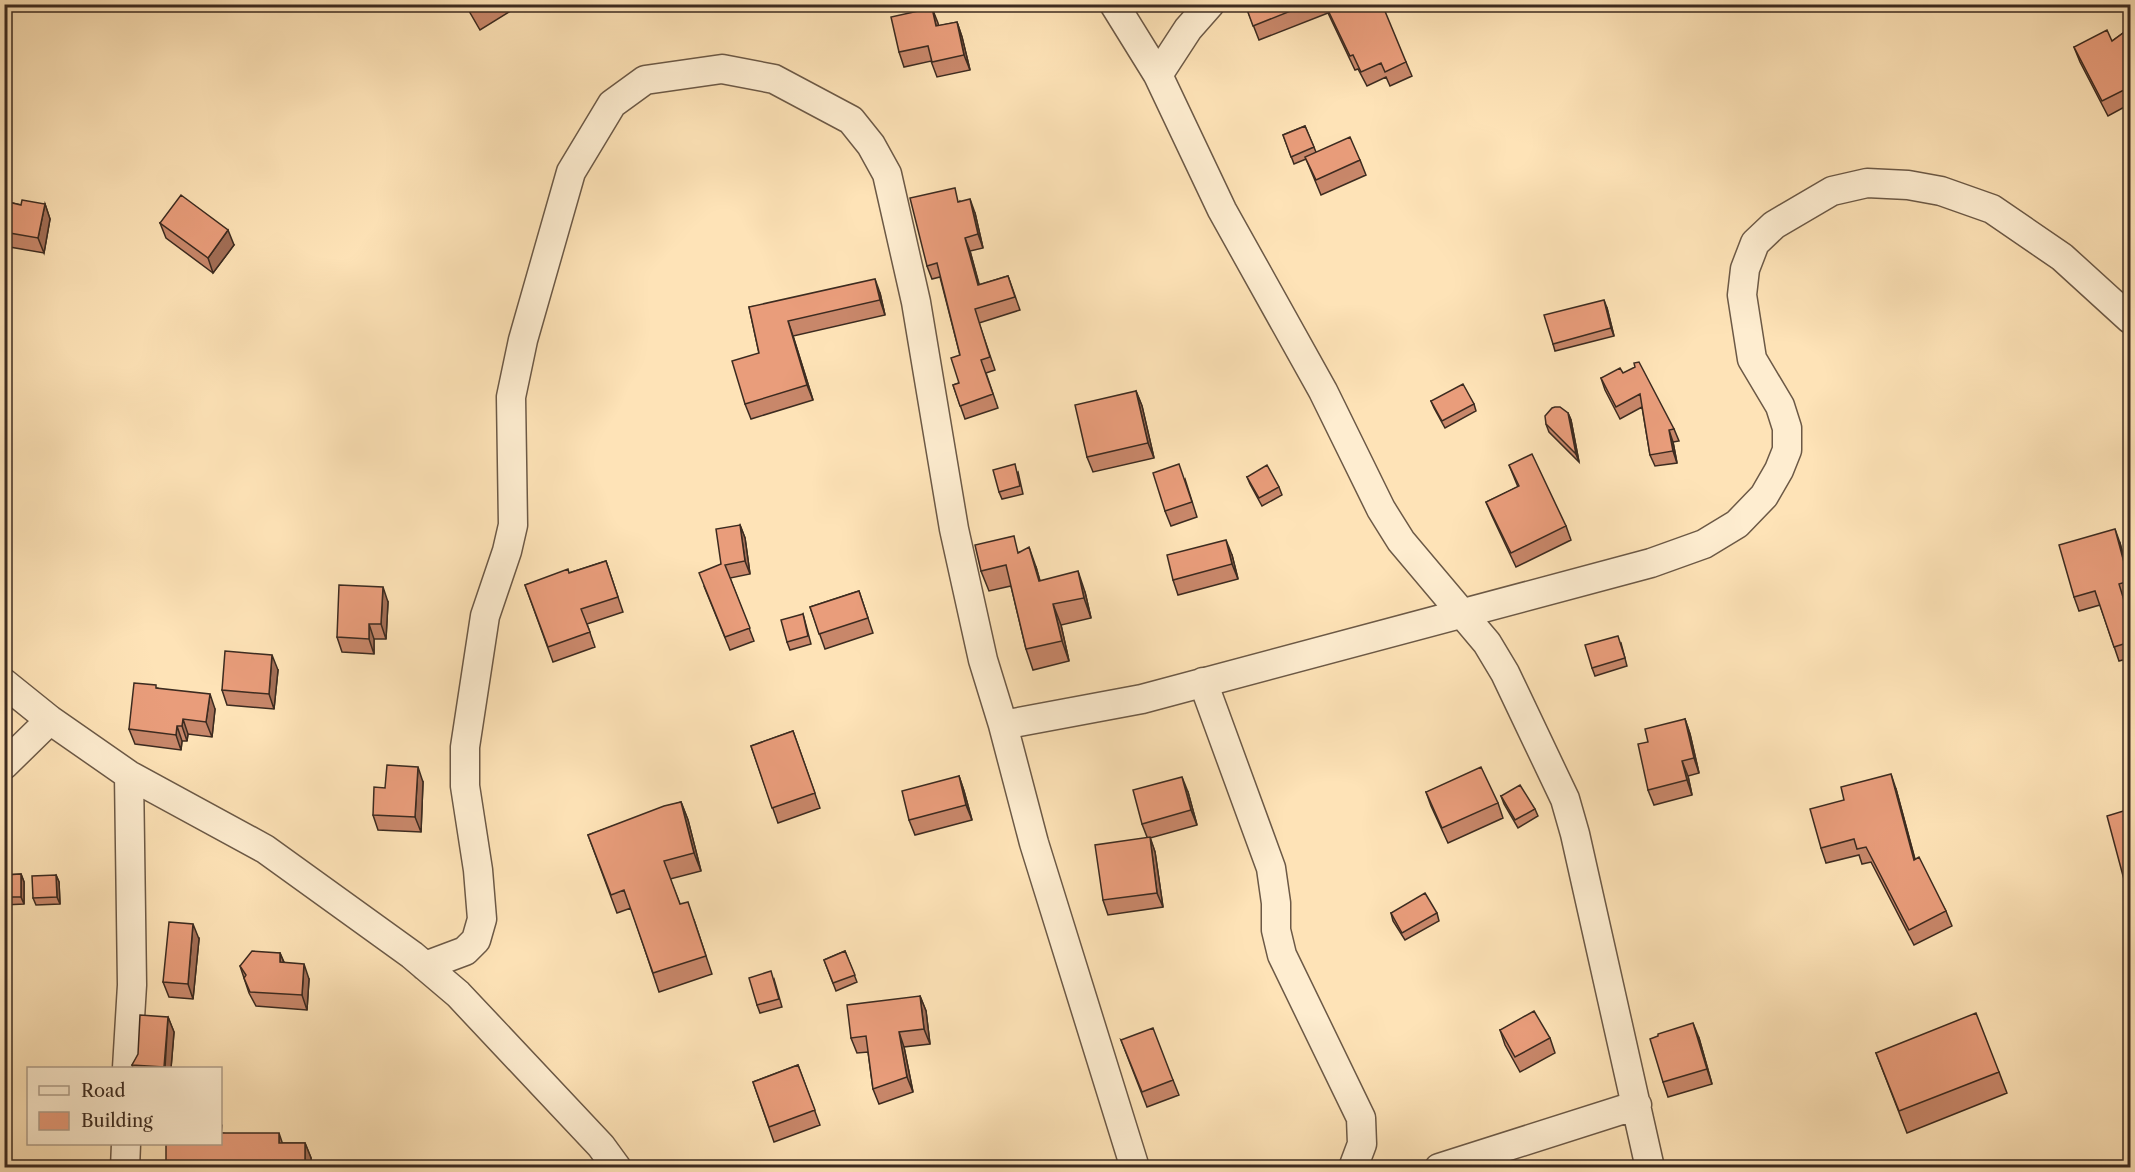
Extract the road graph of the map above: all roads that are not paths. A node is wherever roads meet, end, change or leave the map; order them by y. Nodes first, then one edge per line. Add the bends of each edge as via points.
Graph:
1 (1114, 4) edge
2 (1210, 4) edge
3 (1158, 75) junction
4 (2130, 319) edge
5 (1463, 614) junction
6 (4, 682) edge
7 (1203, 682) junction
8 (50, 720) junction
9 (1003, 725) junction
10 (4, 765) edge
11 (129, 775) junction
12 (425, 966) junction
13 (128, 1067) edge
14 (1637, 1105) junction
15 (126, 1145) edge
16 (125, 1167) edge
17 (616, 1167) edge
18 (1135, 1167) edge
19 (1353, 1167) edge
20 (1440, 1167) edge
21 (1650, 1167) edge

1 - 3 street
2 - 3 street via 1188,28
3 - 5 street via 1222,210 1323,392 1381,509 1401,541
4 - 5 street via 2062,257 1992,210 1941,191 1908,184 1867,183 1832,191 1774,225 1755,243 1745,269 1742,295 1752,359 1780,406 1787,428 1786,450 1764,496 1737,524 1704,544 1652,563
5 - 7 street
5 - 14 street via 1505,673 1565,799
6 - 8 street
7 - 9 street via 1142,699
7 - 19 street via 1271,868 1282,955 1360,1118 1362,1144
8 - 10 street
8 - 11 street
9 - 12 street via 983,660 954,529 916,302 887,174 871,145 851,120 774,79 722,69 645,80 612,104 571,172 523,340 511,397 513,525 485,616 465,747 465,786 482,919 476,940 465,951
9 - 18 street via 1038,854
11 - 12 street via 265,849
11 - 13 street via 132,985
12 - 17 street via 458,994 601,1146
14 - 20 street
14 - 21 street
15 - 16 street

